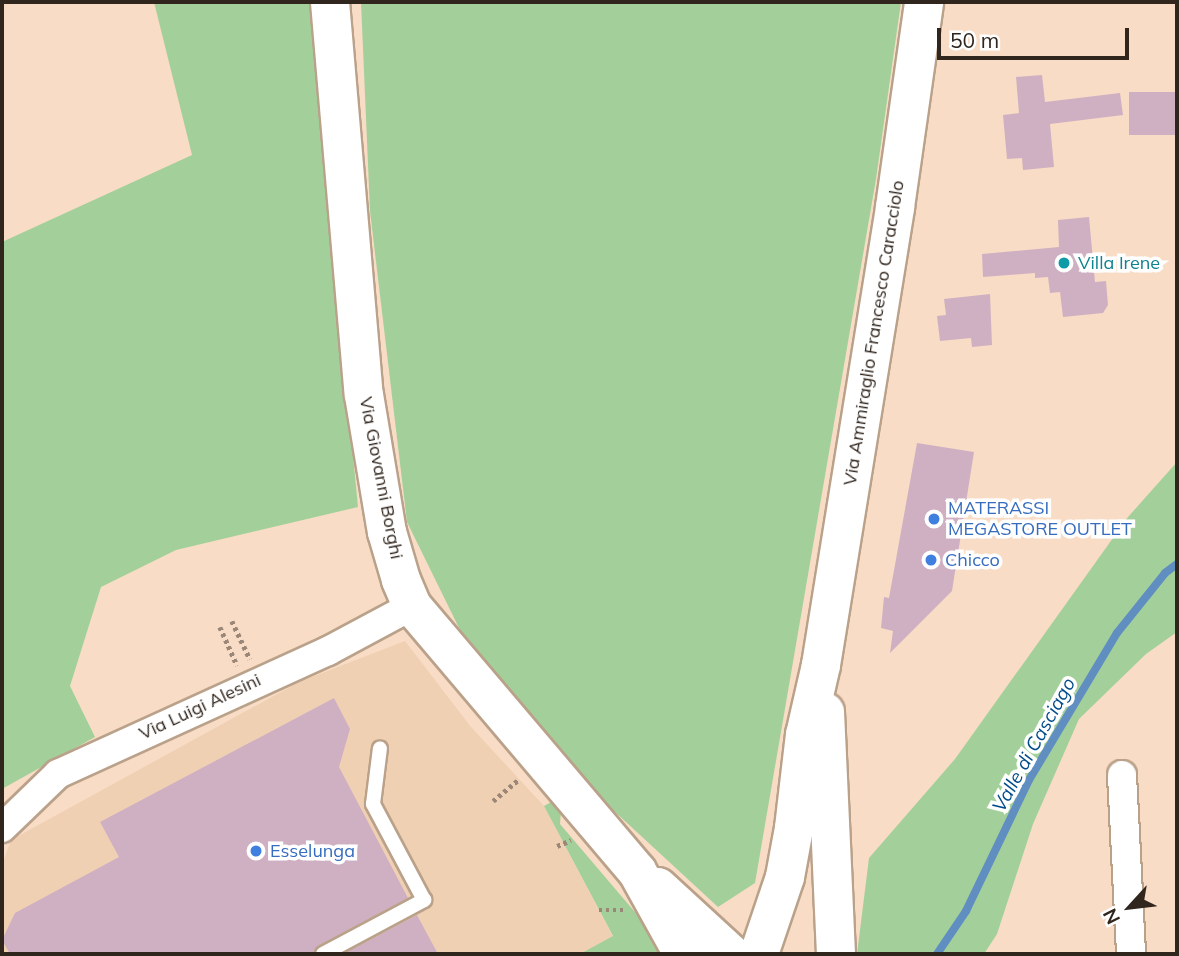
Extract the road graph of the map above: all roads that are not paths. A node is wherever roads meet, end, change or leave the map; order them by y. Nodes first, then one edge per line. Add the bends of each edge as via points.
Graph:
1 (330, 2) edge
2 (923, 2) edge
3 (412, 606) junction
4 (821, 665) junction
5 (380, 748) dead end
6 (1122, 775) dead end
7 (2, 828) edge
8 (637, 871) junction
9 (746, 944) edge
10 (323, 954) edge
11 (683, 954) edge
12 (836, 954) edge
13 (1131, 954) edge

1 - 3 main road, Via Giovanni Borghi via 364,395 387,532
2 - 4 main road, Via Ammiraglio Francesco Caracciolo
3 - 7 street, Via Luigi Alesini via 328,651 58,774
3 - 8 main road, Via Giovanni Borghi
4 - 9 main road, Via Ammiraglio Francesco Caracciolo via 805,735 785,877
4 - 12 main road, Via Ammiraglio Francesco Caracciolo
5 - 10 lane via 373,804 424,900
6 - 13 street
8 - 9 main road, Via Giovanni Borghi
8 - 11 main road, Via Giovanni Borghi

